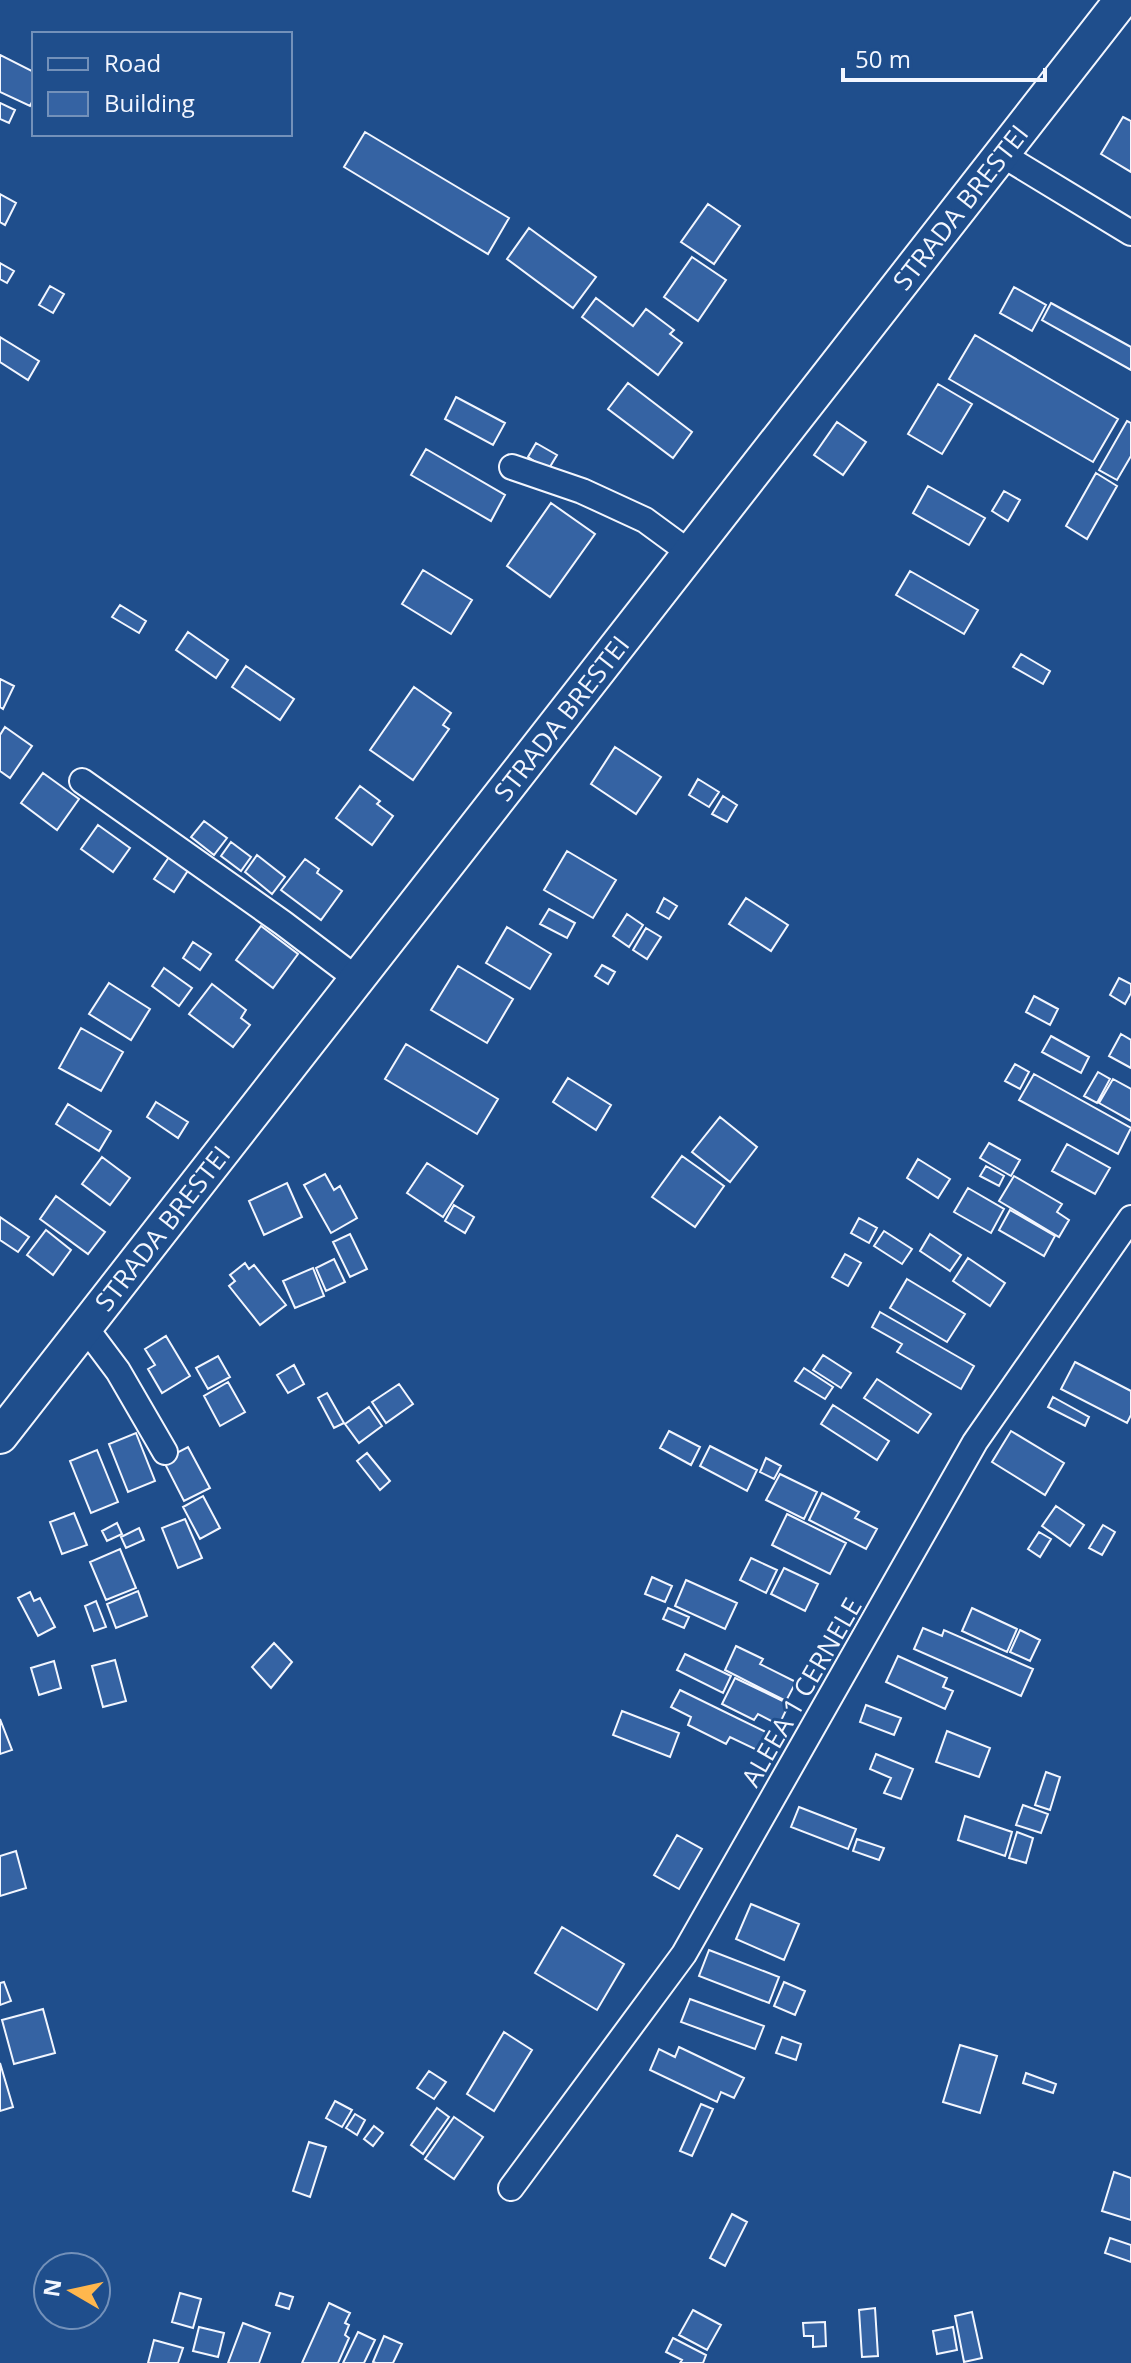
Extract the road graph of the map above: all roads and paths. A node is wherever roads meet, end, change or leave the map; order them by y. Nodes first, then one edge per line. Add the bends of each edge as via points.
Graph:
1 (1122, 0) edge
2 (1001, 154) junction
3 (1131, 233) edge
4 (512, 467) dead end
5 (690, 553) junction
6 (82, 781) dead end
7 (357, 979) junction
8 (1131, 1218) edge
9 (85, 1327) junction
10 (0, 1436) edge
11 (165, 1452) dead end
12 (511, 2188) dead end

1 - 2 main road, STRADA BRESTEI
2 - 3 street
2 - 5 main road, STRADA BRESTEI
4 - 5 street via 645,520
5 - 7 main road, STRADA BRESTEI
6 - 7 street
7 - 9 main road, STRADA BRESTEI
8 - 12 street, ALEEA 1 CERNELE via 975,1442 684,1954
9 - 10 main road, STRADA BRESTEI
9 - 11 street via 118,1371

